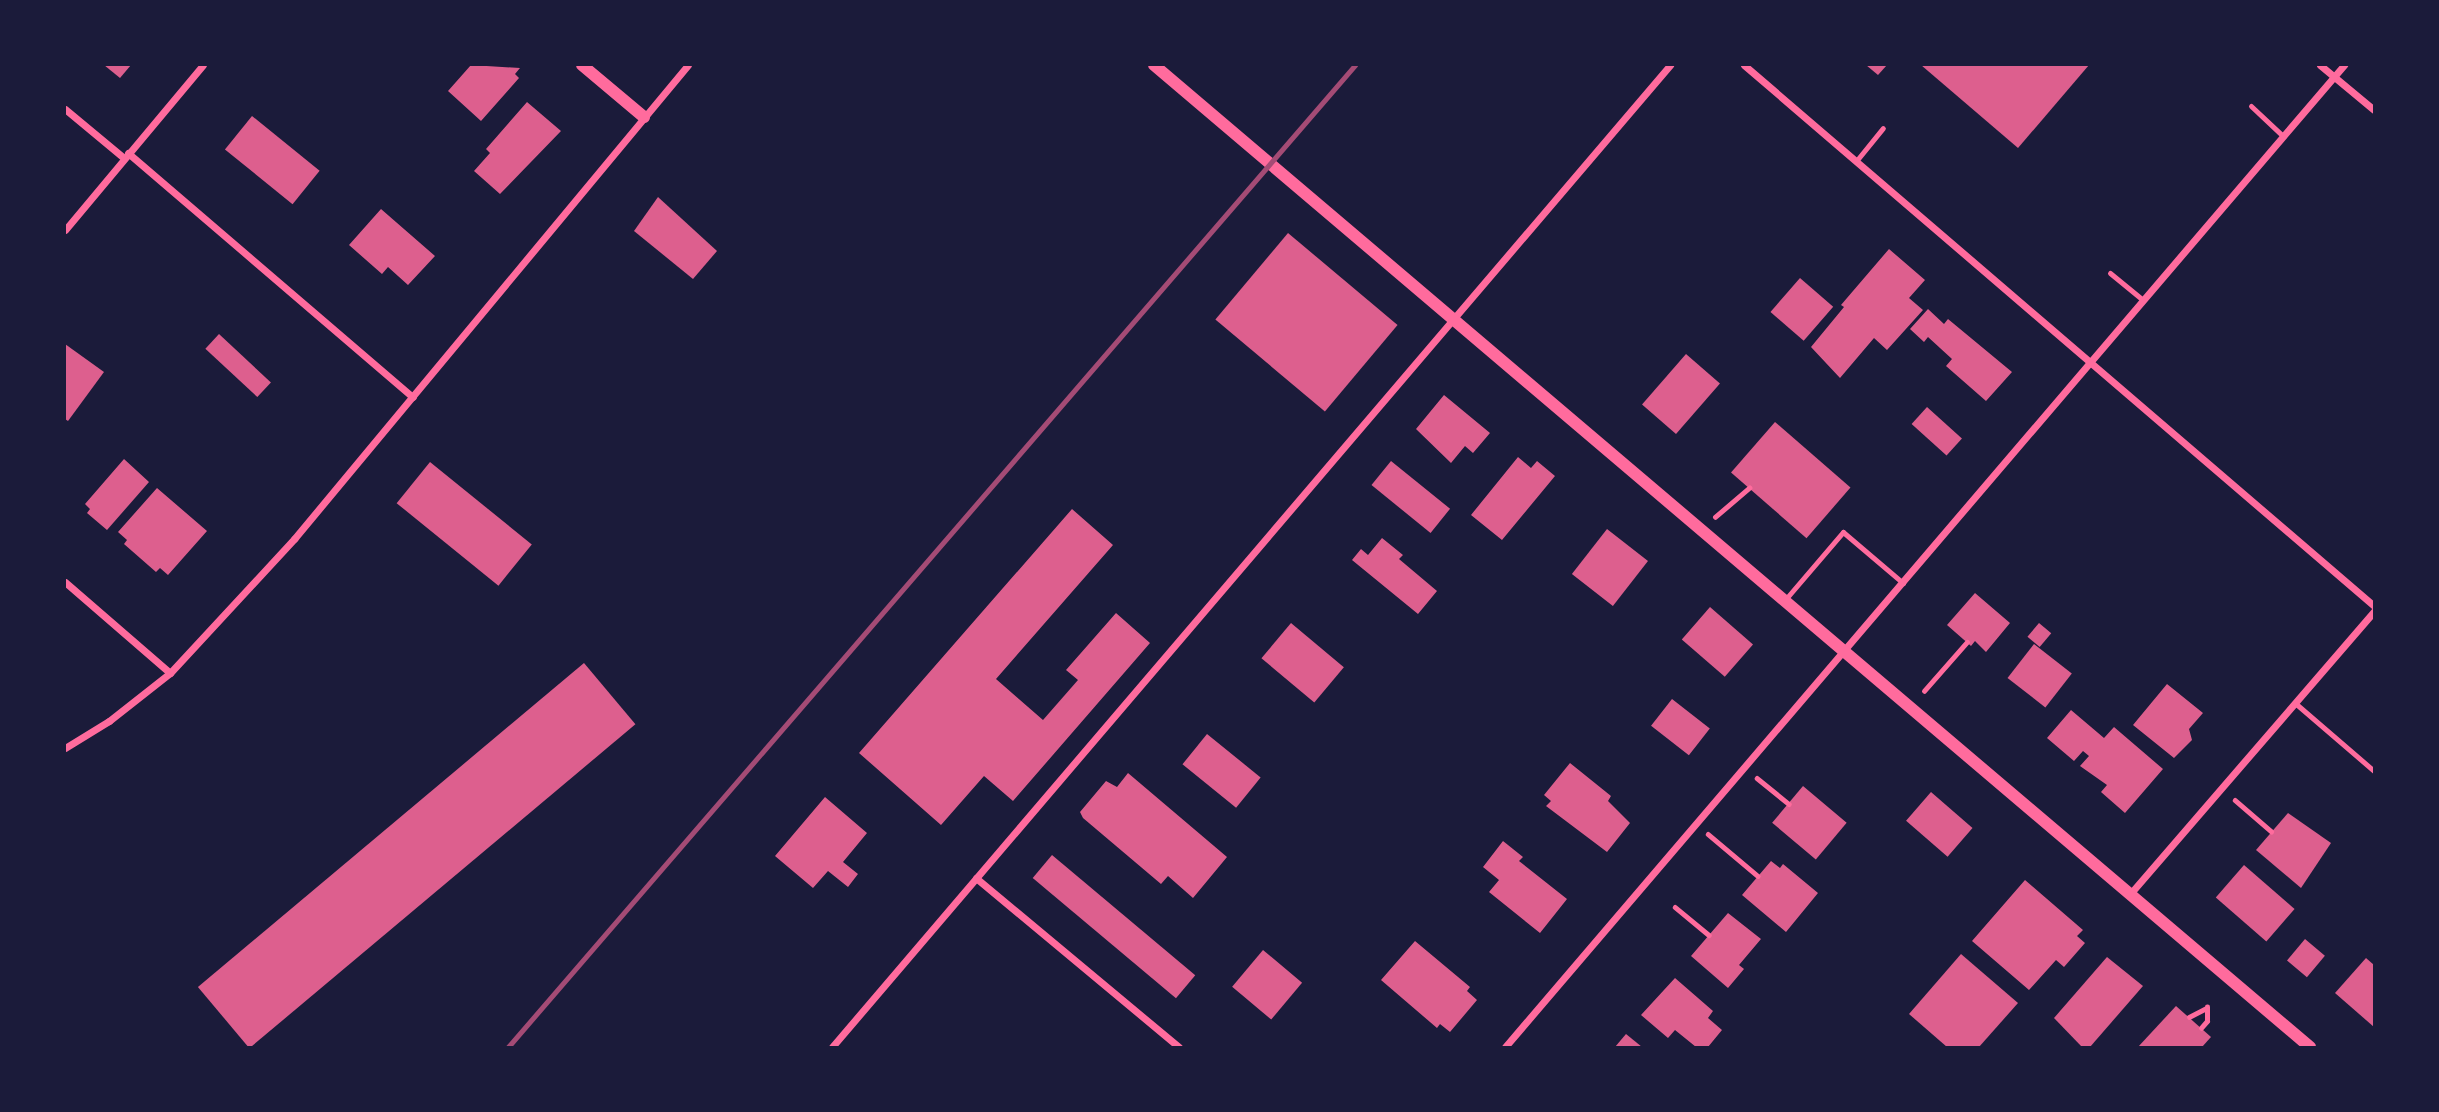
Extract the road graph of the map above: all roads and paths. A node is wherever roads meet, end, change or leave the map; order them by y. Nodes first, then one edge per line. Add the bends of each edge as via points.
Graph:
1 (203, 65) edge
2 (582, 65) edge
3 (688, 65) edge
4 (1154, 65) edge
5 (1670, 65) edge
6 (1744, 65) edge
7 (2320, 65) edge
8 (2344, 65) edge
9 (2334, 76) junction
10 (2251, 106) dead end
11 (65, 109) edge
12 (2374, 110) edge
13 (644, 117) junction
14 (1883, 128) dead end
15 (2283, 136) junction
16 (126, 156) junction
17 (1857, 160) junction
18 (65, 230) edge
19 (2110, 273) dead end
20 (2143, 300) junction
21 (1450, 319) junction
22 (2090, 362) junction
23 (413, 397) junction
24 (1749, 488) dead end
25 (1703, 532) junction
26 (65, 582) edge
27 (1903, 583) junction
28 (1784, 601) junction
29 (2374, 609) edge
30 (1967, 642) dead end
31 (1845, 652) junction
32 (170, 673) junction
33 (2295, 703) junction
34 (1909, 708) junction
35 (65, 748) edge
36 (1745, 768) junction
37 (2374, 771) edge
38 (2221, 789) junction
39 (1788, 804) dead end
40 (1697, 824) junction
41 (2271, 831) dead end
42 (1758, 876) dead end
43 (976, 878) junction
44 (2130, 894) junction
45 (1675, 908) dead end
46 (1709, 935) dead end
47 (2189, 1017) dead end
48 (2201, 1028) dead end
49 (832, 1047) edge
50 (1179, 1047) edge
51 (1505, 1047) edge
52 (2310, 1047) edge

1 - 16 street
2 - 13 street
3 - 13 street
4 - 21 street
5 - 21 street
6 - 17 street
7 - 9 street
8 - 9 street
9 - 12 street
9 - 15 street
10 - 15 lane
11 - 16 street
13 - 23 street
14 - 17 lane
15 - 20 street
16 - 18 street
16 - 23 street
17 - 22 street
19 - 20 lane
20 - 22 street
21 - 25 street
21 - 43 street
22 - 27 street
22 - 29 street
23 - 32 street via 294,539
24 - 25 path via 1724,506
25 - 28 street
26 - 32 street
27 - 28 lane via 1843,532
27 - 31 street
28 - 31 street
29 - 33 street
30 - 34 path
31 - 34 street
31 - 36 street
32 - 35 street via 109,721
33 - 37 lane
33 - 38 street
34 - 44 street
36 - 39 path
36 - 40 street
38 - 41 path
38 - 44 street
40 - 42 path
40 - 51 street
43 - 49 street
43 - 50 street
44 - 52 street
45 - 46 path
47 - 48 path via 2206,1008 2207,1021

